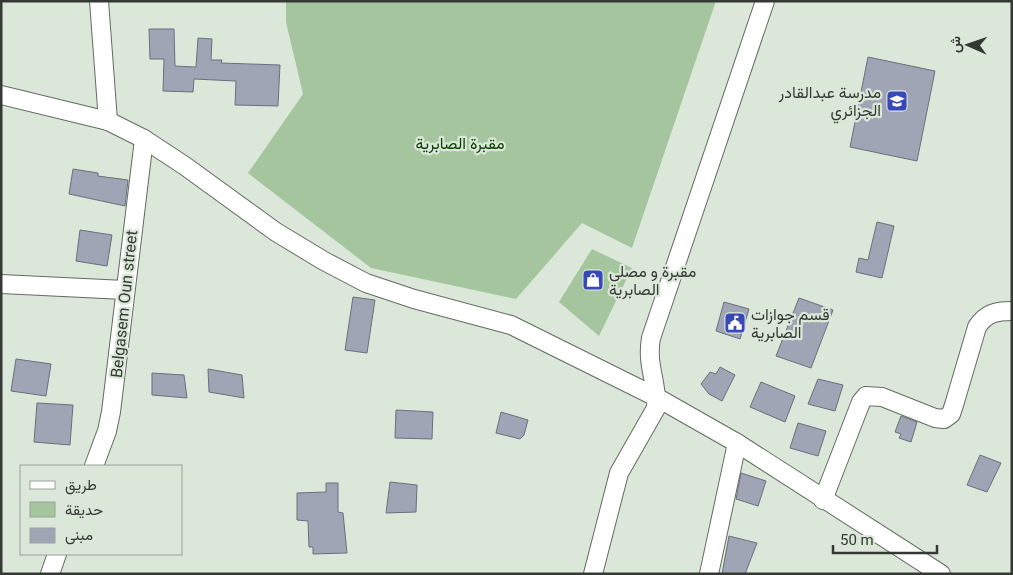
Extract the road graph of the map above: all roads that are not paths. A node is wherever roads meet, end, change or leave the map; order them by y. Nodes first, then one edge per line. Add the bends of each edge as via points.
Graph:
1 (99, 1) edge
2 (765, 1) edge
3 (1, 95) edge
4 (108, 121) junction
5 (144, 139) junction
6 (1, 284) edge
7 (125, 290) junction
8 (1012, 311) edge
9 (656, 397) junction
10 (737, 443) junction
11 (94, 465) edge
12 (823, 500) junction
13 (57, 555) edge
14 (50, 574) edge
15 (593, 574) edge
16 (709, 574) edge
17 (941, 574) edge

1 - 4 street
2 - 9 street via 651,338 648,354
3 - 4 street
4 - 5 street
5 - 7 street, Belgasem Oun street
5 - 9 street via 276,232 366,283 511,325
6 - 7 street
7 - 11 street, Belgasem Oun street via 112,412
8 - 12 street via 990,314 977,327 951,414 944,419 882,397 866,396
9 - 10 street
9 - 15 street via 656,408 619,473
10 - 12 street
10 - 16 street
12 - 17 street
13 - 14 street

